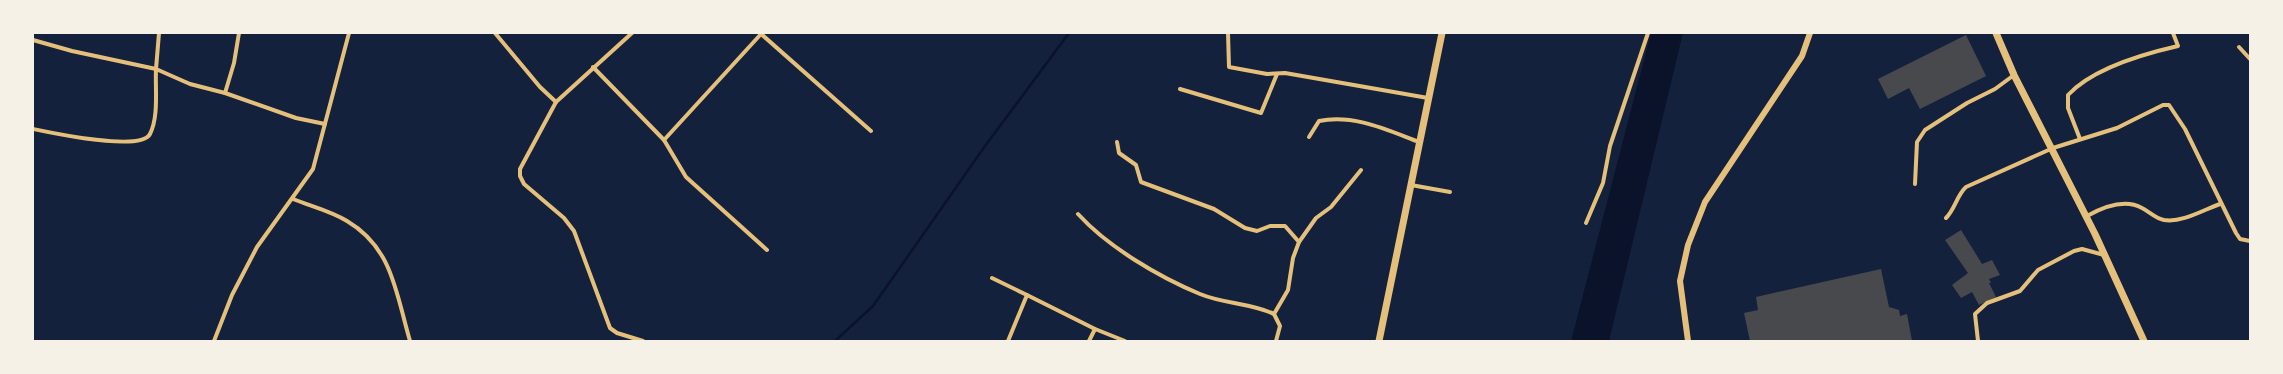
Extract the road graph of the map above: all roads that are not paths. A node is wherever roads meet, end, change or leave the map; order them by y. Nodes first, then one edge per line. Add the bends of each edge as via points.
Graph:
1 (159, 33) edge
2 (239, 33) edge
3 (349, 33) edge
4 (495, 33) edge
5 (632, 33) edge
6 (1228, 33) edge
7 (1442, 33) edge
8 (1648, 33) edge
9 (1810, 33) edge
10 (1996, 33) edge
11 (2173, 33) edge
12 (760, 34) edge
13 (33, 40) edge
14 (2239, 47) dead end
15 (2250, 59) edge
16 (593, 67) junction
17 (156, 69) junction
18 (1277, 74) junction
19 (2014, 75) junction
20 (1180, 89) dead end
21 (225, 93) junction
22 (1428, 98) junction
23 (556, 102) junction
24 (325, 124) junction
25 (33, 130) edge
26 (871, 131) dead end
27 (1309, 137) dead end
28 (2080, 139) junction
29 (664, 140) junction
30 (1117, 142) dead end
31 (1419, 142) junction
32 (2053, 148) junction
33 (1362, 170) dead end
34 (1915, 184) dead end
35 (1411, 185) junction
36 (1450, 192) dead end
37 (293, 199) junction
38 (2220, 204) junction
39 (1078, 214) dead end
40 (2087, 216) junction
41 (1946, 218) dead end
42 (1586, 223) dead end
43 (2250, 241) edge
44 (1299, 242) junction
45 (767, 250) dead end
46 (2105, 256) junction
47 (992, 278) dead end
48 (1027, 295) junction
49 (1274, 314) junction
50 (1095, 329) junction
51 (214, 341) edge
52 (410, 341) edge
53 (643, 341) edge
54 (1008, 341) edge
55 (1089, 341) edge
56 (1125, 341) edge
57 (1276, 341) edge
58 (1379, 341) edge
59 (1688, 341) edge
60 (1978, 341) edge
61 (2144, 341) edge

1 - 17 street
2 - 21 street
3 - 24 street
4 - 23 street via 540,87
5 - 16 street
6 - 18 street via 1229,68
7 - 22 main road
8 - 42 street via 1610,146 1603,183
9 - 59 main road via 1802,56 1705,202 1688,245 1680,281
10 - 19 main road
11 - 28 street via 2178,46 2146,53 2115,66 2085,81 2068,95 2068,108
12 - 26 street
12 - 29 street
13 - 17 street
14 - 15 street
16 - 23 street
16 - 29 street
17 - 21 street via 190,84
17 - 25 street via 155,119 150,135 142,140 131,142 76,137
18 - 20 street via 1261,113
18 - 22 street via 1285,73
19 - 32 main road
19 - 34 street via 1925,130 1917,142
21 - 24 street via 296,118
22 - 31 main road
23 - 53 street via 520,169 520,176 524,184 564,218 574,231 610,328 617,333
24 - 37 street via 313,169
27 - 31 street via 1319,121 1338,118 1363,122
28 - 32 street
28 - 38 street via 2117,128 2163,105 2169,105 2185,129
29 - 45 street via 686,177
30 - 44 street via 1119,153 1136,165 1141,182 1214,209 1246,228 1257,231 1270,226 1285,226
31 - 35 main road
32 - 40 main road
32 - 41 street via 1966,187 1961,192 1954,210
33 - 44 street via 1331,207 1316,218
35 - 36 street
35 - 58 main road
37 - 51 street via 257,247 232,295
37 - 52 street via 346,220 362,232 377,249 389,267
38 - 40 street via 2174,220 2164,220 2142,208 2121,203
38 - 43 street via 2240,239
39 - 49 street via 1092,230 1122,251 1200,294
40 - 46 main road
44 - 49 street via 1293,258 1288,290
46 - 60 street via 2082,249 2074,251 2038,270 2020,291 1987,303 1974,314
46 - 61 main road
47 - 48 street
48 - 50 street
48 - 54 street
49 - 57 street via 1280,326
50 - 55 street
50 - 56 street

